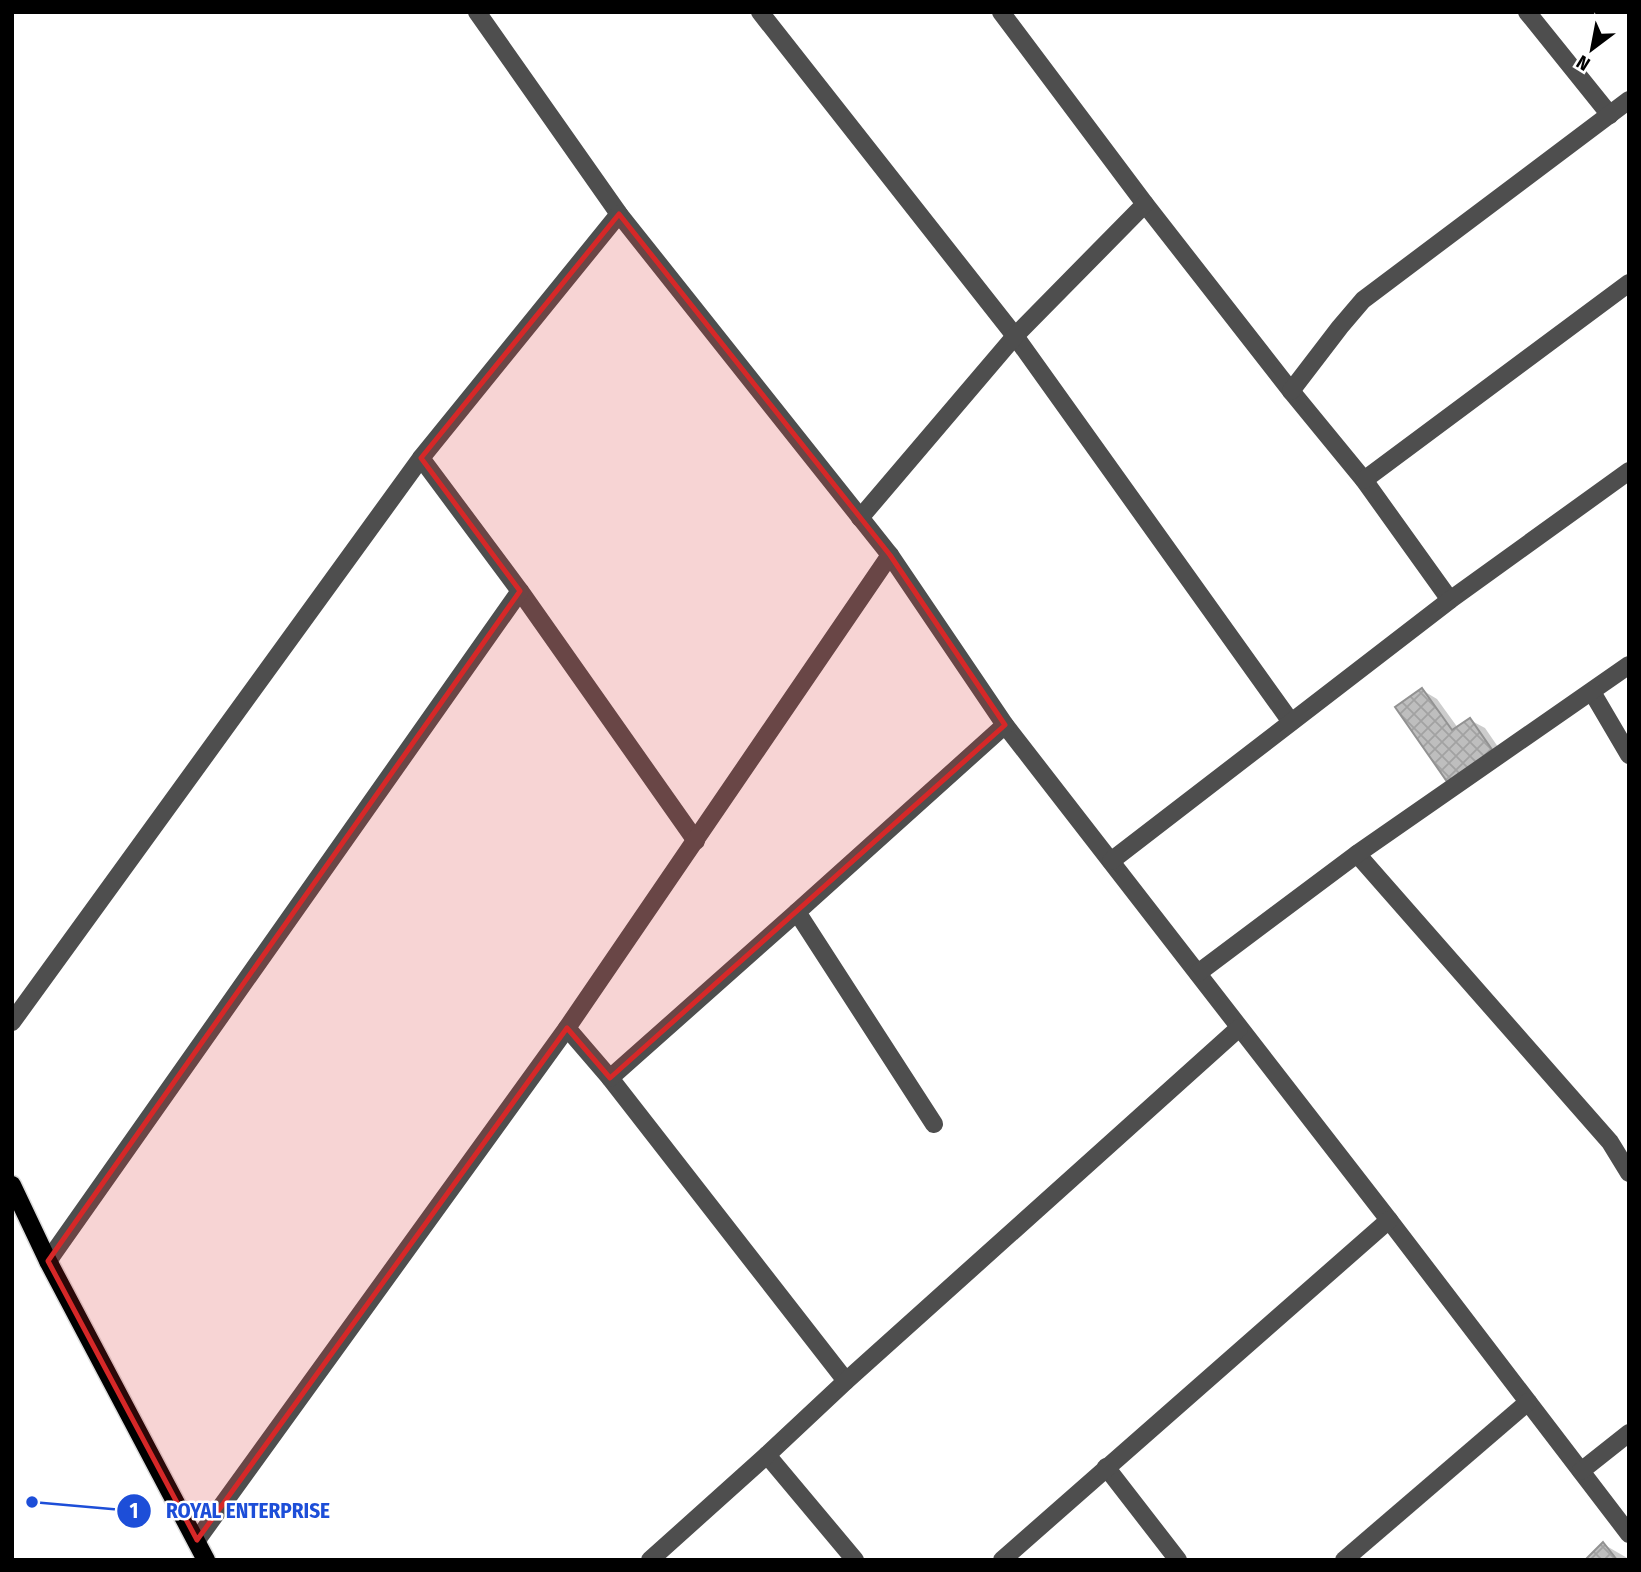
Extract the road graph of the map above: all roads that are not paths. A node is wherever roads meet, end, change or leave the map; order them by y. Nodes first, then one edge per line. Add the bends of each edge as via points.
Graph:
1 (477, 12) edge
2 (760, 12) edge
3 (1001, 12) edge
4 (1527, 12) edge
5 (1629, 100) edge
6 (1610, 115) junction
7 (1145, 204) junction
8 (619, 214) junction
9 (1629, 283) edge
10 (1015, 336) junction
11 (1291, 391) junction
12 (421, 458) junction
13 (1629, 471) edge
14 (1364, 480) junction
15 (860, 518) junction
16 (890, 555) junction
17 (520, 591) junction
18 (1450, 600) junction
19 (1629, 665) edge
20 (1592, 692) junction
21 (1291, 722) junction
22 (1005, 725) junction
23 (1629, 755) edge
24 (696, 841) junction
25 (1357, 854) junction
26 (1111, 861) junction
27 (797, 912) junction
28 (1198, 973) junction
29 (12, 1022) edge
30 (567, 1028) junction
31 (1239, 1028) junction
32 (610, 1078) junction
33 (934, 1124) dead end
34 (1629, 1173) edge
35 (12, 1185) edge
36 (1389, 1220) junction
37 (48, 1261) junction
38 (846, 1381) junction
39 (1528, 1402) junction
40 (1629, 1433) edge
41 (767, 1455) junction
42 (1106, 1467) junction
43 (1580, 1471) junction
44 (1629, 1534) edge
45 (197, 1540) junction
46 (206, 1560) edge
47 (650, 1560) edge
48 (855, 1560) edge
49 (1003, 1560) edge
50 (1178, 1560) edge
51 (1344, 1560) edge

1 - 8 street
2 - 10 street
3 - 7 street
4 - 6 street
5 - 6 street
6 - 11 street via 1363,300
7 - 10 street
7 - 11 street
8 - 12 street
8 - 15 street
9 - 14 street
10 - 15 street
10 - 21 street
11 - 14 street
12 - 17 street
12 - 29 street
13 - 18 street
14 - 18 street
15 - 16 street
16 - 22 street
16 - 24 street
17 - 24 street
17 - 37 street
18 - 21 street
19 - 20 street
20 - 23 street
20 - 25 street
21 - 26 street
22 - 26 street
22 - 27 street
24 - 30 street
25 - 28 street
25 - 34 street via 1610,1142
26 - 28 street
27 - 32 street
27 - 33 street
28 - 31 street
30 - 32 street
30 - 45 street
31 - 36 street
31 - 38 street
32 - 38 street
35 - 37 main road
36 - 39 street
36 - 42 street
37 - 45 main road
38 - 41 street
39 - 43 street
39 - 51 street
40 - 43 street
41 - 47 street
41 - 48 street
42 - 49 street
42 - 50 street
43 - 44 street
45 - 46 main road

